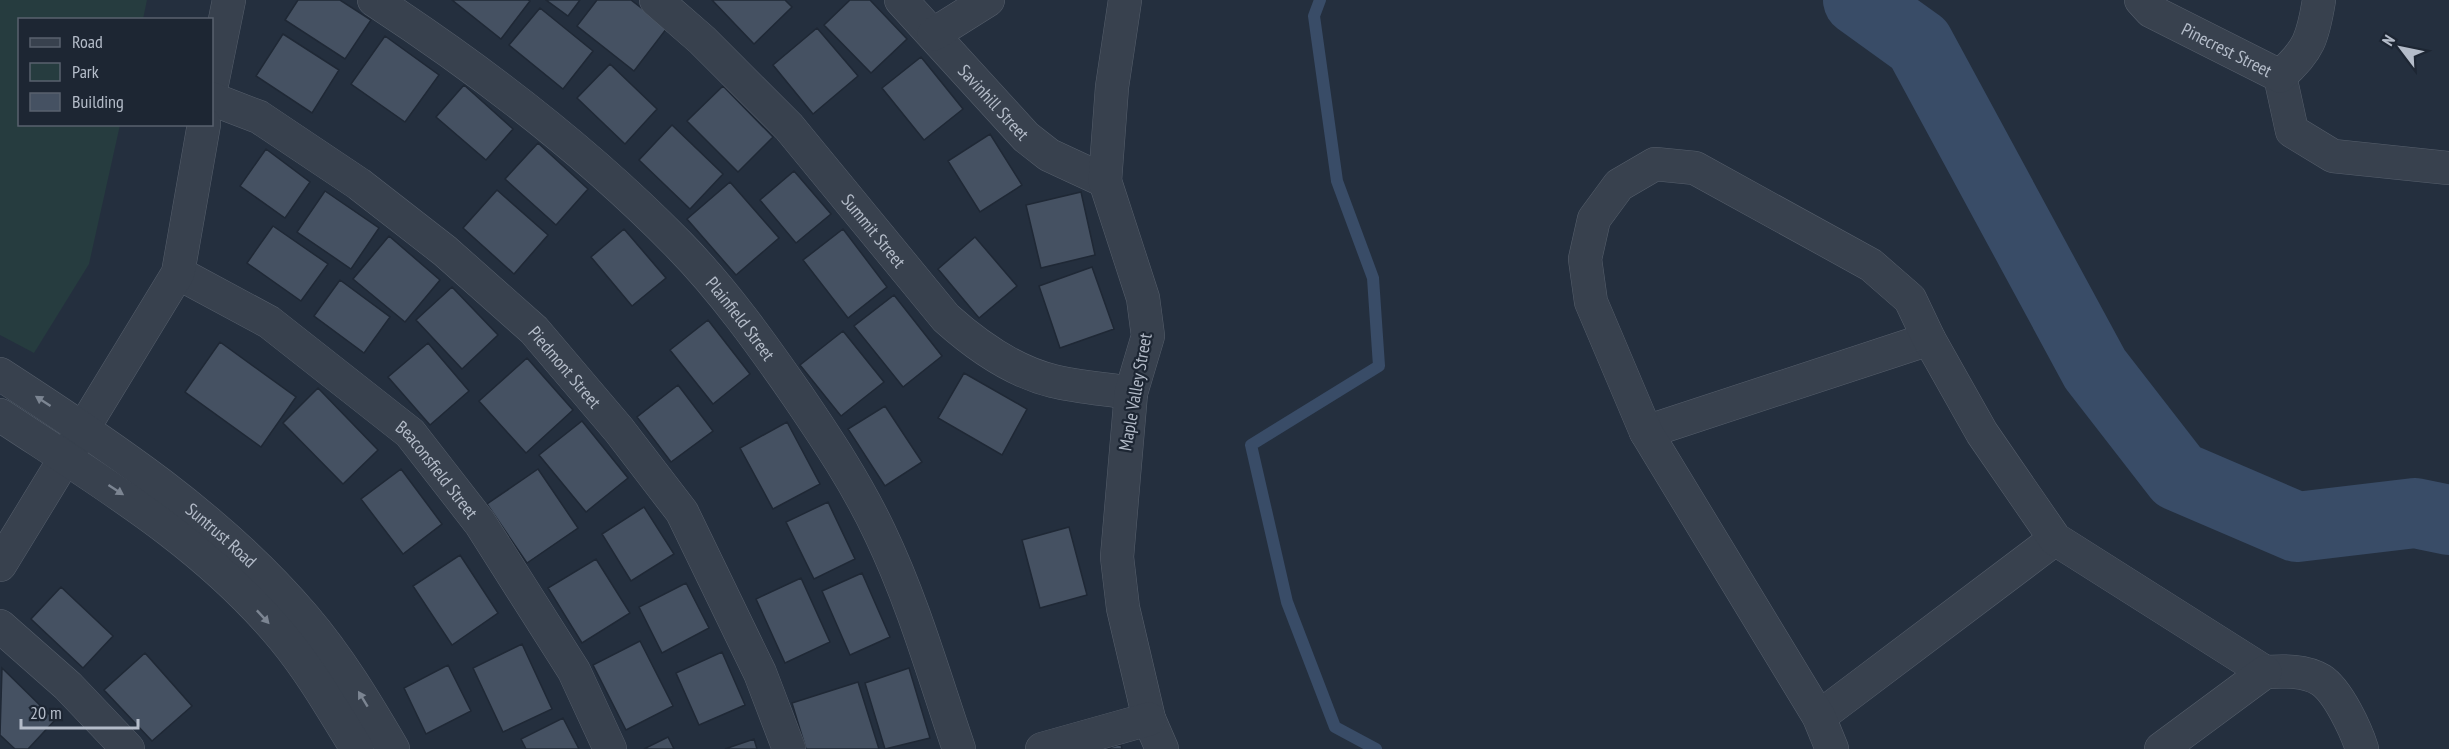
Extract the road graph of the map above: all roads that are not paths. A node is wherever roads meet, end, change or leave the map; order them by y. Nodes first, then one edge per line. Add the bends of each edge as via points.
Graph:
1 (230, 0) edge
2 (374, 0) edge
3 (656, 0) edge
4 (901, 0) edge
5 (988, 0) edge
6 (1125, 0) edge
7 (2141, 0) edge
8 (2319, 0) edge
9 (934, 34) junction
10 (2280, 76) junction
11 (213, 79) edge
12 (213, 99) edge
13 (204, 126) edge
14 (2449, 168) edge
15 (1105, 181) junction
16 (178, 273) junction
17 (1929, 339) junction
18 (0, 374) edge
19 (1131, 393) junction
20 (0, 415) edge
21 (85, 429) junction
22 (1646, 432) junction
23 (66, 460) junction
24 (2055, 539) junction
25 (0, 565) edge
26 (0, 626) edge
27 (2265, 672) junction
28 (1819, 717) junction
29 (1149, 719) junction
30 (128, 749) edge
31 (357, 749) edge
32 (393, 749) edge
33 (610, 749) edge
34 (789, 749) edge
35 (959, 749) edge
36 (1042, 749) edge
37 (1162, 749) edge
38 (1832, 749) edge
39 (2161, 749) edge
40 (2362, 749) edge

1 - 11 street
2 - 35 street, Plainfield Street via 472,65 543,120 680,246 731,305 832,446 879,531 906,591
3 - 19 street, Summit Street via 789,127 946,318 975,344 1051,380
4 - 9 street, Savinhill Street
5 - 9 street
6 - 15 street, Maple Valley Street via 1112,87
7 - 10 street, Pinecrest Street via 2151,11
8 - 10 street via 2314,31 2300,59
9 - 15 street, Savinhill Street via 1026,137 1049,155
10 - 14 street, Pinecrest Street via 2292,131 2313,146 2333,156
12 - 34 street, Piedmont Street via 259,117 359,184 445,251 534,330 682,512 760,673
13 - 16 street
15 - 19 street, Maple Valley Street via 1143,298 1148,336
16 - 21 street
16 - 33 street, Beaconsfield Street via 269,322 410,433 480,523 568,661
17 - 22 street
17 - 22 street via 1910,299 1871,264 1695,168 1655,164 1619,185 1594,219 1585,259 1591,302
17 - 24 street via 1982,433
21 -> 18 street, Suntrust Road
19 - 29 street, Maple Valley Street via 1117,557 1123,608
20 - 23 street, Suntrust Road
21 - 23 street
32 -> 21 street, Suntrust Road via 346,670 264,574 185,504
22 - 28 street
23 - 25 street
23 -> 31 street, Suntrust Road via 166,526 244,596 285,639
24 - 27 street
24 - 28 street
26 - 30 street via 68,686
27 - 39 street
27 - 40 street via 2288,670 2321,680 2338,700
28 - 38 street
29 - 36 street
29 - 37 street, Maple Valley Street

